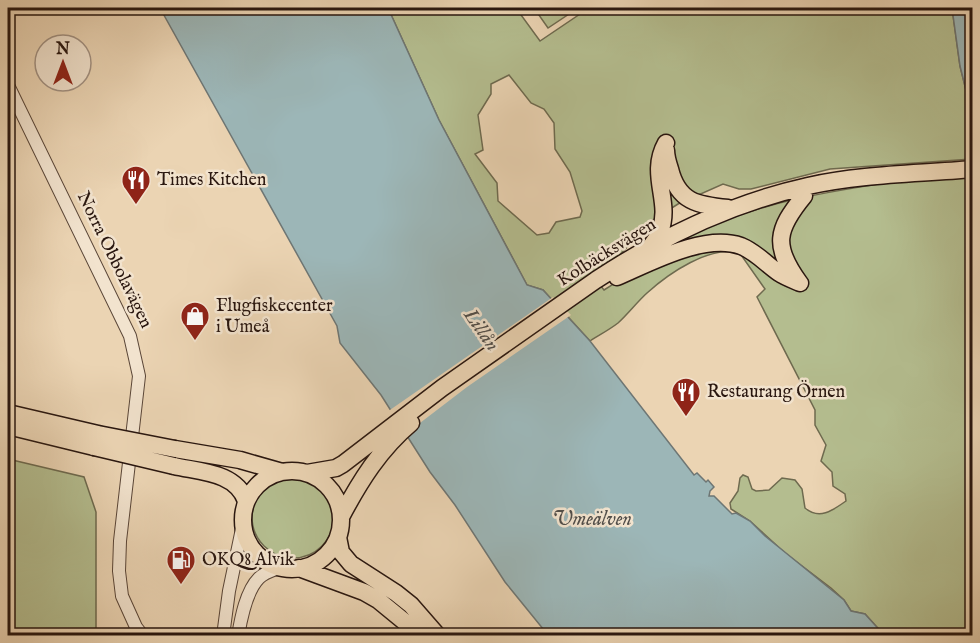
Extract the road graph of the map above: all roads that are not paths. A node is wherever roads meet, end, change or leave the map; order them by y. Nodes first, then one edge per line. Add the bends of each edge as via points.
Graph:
1 (8, 85) edge
2 (972, 169) edge
3 (972, 176) edge
4 (903, 177) junction
5 (804, 196) junction
6 (733, 209) junction
7 (649, 248) junction
8 (616, 277) junction
9 (598, 284) junction
10 (8, 413) edge
11 (8, 426) edge
12 (96, 441) junction
13 (380, 442) junction
14 (175, 458) junction
15 (282, 472) junction
16 (307, 473) junction
17 (246, 501) junction
18 (341, 517) junction
19 (243, 524) junction
20 (338, 537) junction
21 (281, 567) junction
22 (299, 568) junction
23 (143, 636) edge
24 (223, 636) edge
25 (238, 636) edge
26 (422, 636) edge
27 (438, 636) edge

1 - 23 street, Norra Obbolavägen via 130,336 139,376 119,571 122,596
2 - 4 highway, Kolbäcksvägen
3 - 4 highway, Kolbäcksvägen
4 - 5 highway, Kolbäcksvägen
4 - 6 highway, Kolbäcksvägen via 808,186
5 - 8 highway, Kolbäcksvägen via 687,236
5 - 8 highway via 784,222 780,241 783,256 800,283 780,274 754,253 725,243 680,251
6 - 7 highway, Kolbäcksvägen
6 - 7 highway via 706,206 680,193 673,182 666,143 658,163 663,220
7 - 9 highway, Kolbäcksvägen
8 - 9 highway, Kolbäcksvägen
9 - 13 highway, Kolbäcksvägen via 442,388
10 - 12 highway
11 - 12 highway
12 - 14 highway, bridge
13 - 16 highway, Kolbäcksvägen via 336,468
13 - 18 highway, Kolbäcksvägen
14 - 15 highway via 240,460
14 - 17 highway via 228,479 243,491
15 - 16 highway
15 - 17 highway via 262,481
16 - 18 highway via 334,495
17 - 19 highway
18 - 20 highway
19 - 21 highway via 253,550
19 - 24 street
20 - 22 highway via 320,560
20 - 27 highway via 344,558 411,605
21 - 22 highway
21 - 25 street via 266,573 255,585
22 - 26 highway via 378,600

